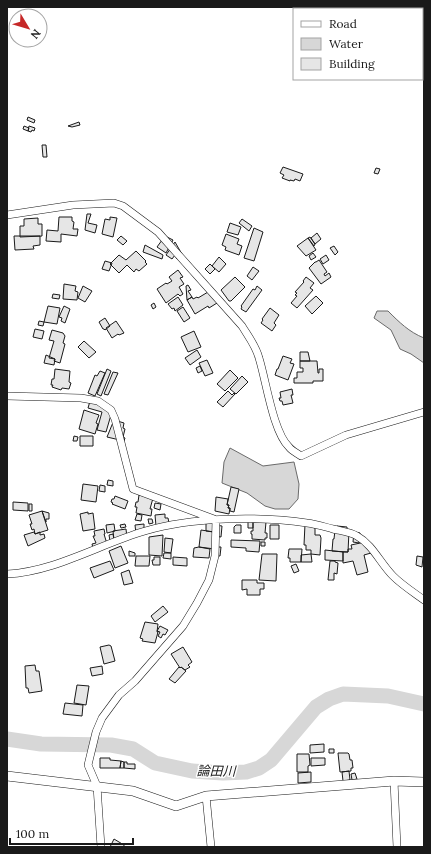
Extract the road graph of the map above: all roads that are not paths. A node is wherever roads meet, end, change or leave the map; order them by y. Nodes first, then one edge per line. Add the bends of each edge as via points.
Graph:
1 (7, 214) edge
2 (7, 396) edge
3 (424, 412) edge
4 (216, 520) junction
5 (7, 574) edge
6 (424, 600) edge
7 (7, 776) edge
8 (394, 781) junction
9 (424, 782) edge
10 (97, 786) junction
11 (206, 796) junction
12 (101, 847) edge
13 (212, 847) edge
14 (397, 847) edge

1 - 3 street via 73,205 114,203 123,206 158,232 242,326 253,343 259,356 281,437 288,447 301,456 346,435
2 - 4 street via 81,398 98,402 111,410 115,419 133,489
4 - 5 street via 159,527 54,565
4 - 6 street via 264,519 308,523 356,535 368,543 393,576
4 - 10 street via 215,556 209,580 197,603 183,626 135,681 119,695 102,718 88,765
7 - 10 street
8 - 9 street
8 - 11 street
8 - 14 street
10 - 11 street via 133,791 176,806
10 - 12 street
11 - 13 street

